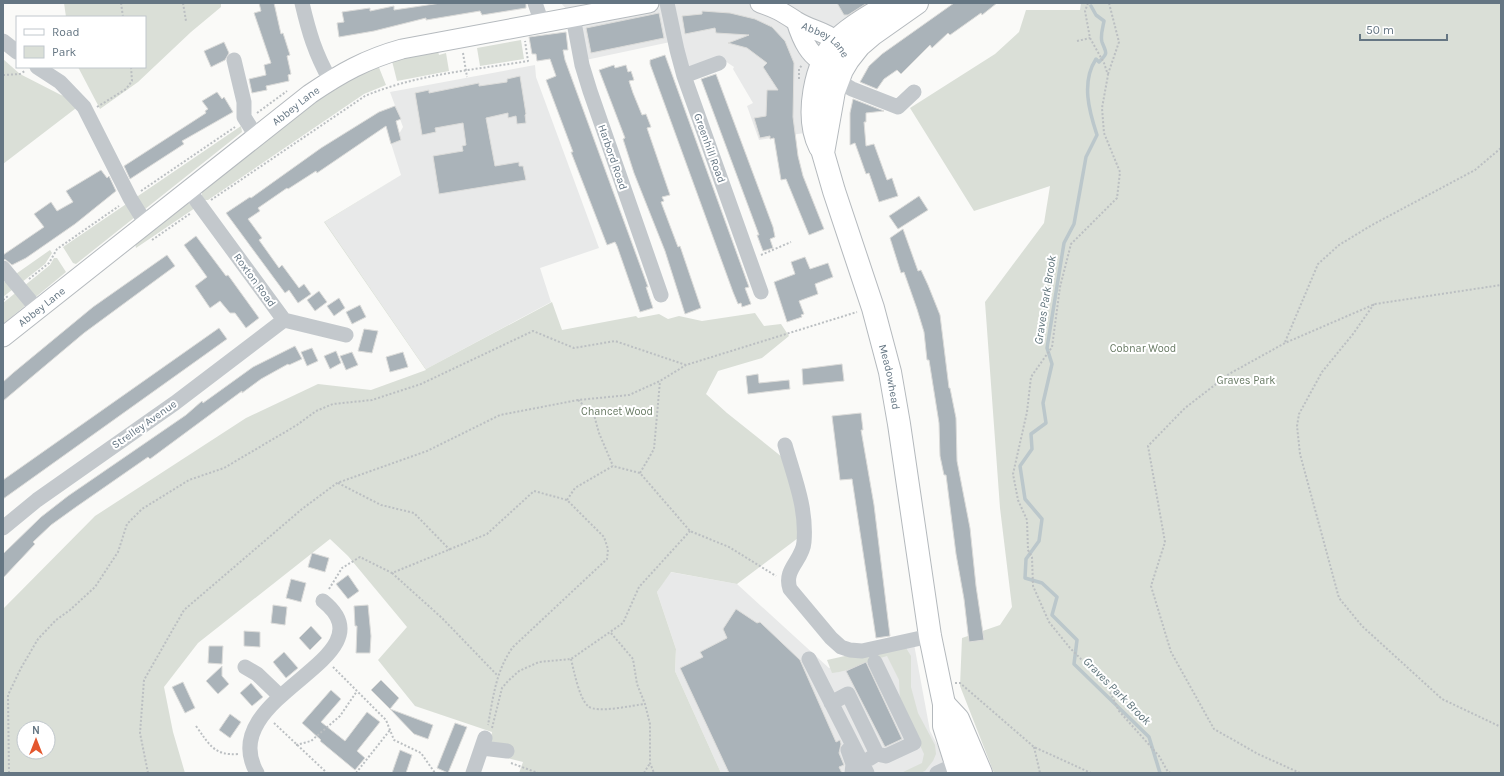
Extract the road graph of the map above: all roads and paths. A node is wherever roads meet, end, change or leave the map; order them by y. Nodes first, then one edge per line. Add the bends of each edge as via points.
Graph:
1 (121, 3) edge
2 (183, 3) edge
3 (302, 3) edge
4 (535, 3) edge
5 (649, 3) edge
6 (667, 3) edge
7 (760, 3) edge
8 (891, 3) edge
9 (917, 3) edge
10 (1088, 3) edge
11 (1109, 3) edge
12 (123, 16) edge
13 (573, 17) junction
14 (186, 21) dead end
15 (796, 21) junction
16 (542, 23) junction
17 (525, 35) dead end
18 (1090, 38) junction
19 (836, 41) junction
20 (1078, 41) dead end
21 (3, 42) edge
22 (462, 50) dead end
23 (16, 51) edge
24 (234, 60) dead end
25 (848, 60) junction
26 (824, 62) junction
27 (719, 63) dead end
28 (28, 68) edge
29 (39, 68) edge
30 (131, 68) edge
31 (466, 71) junction
32 (3, 75) edge
33 (1108, 75) junction
34 (684, 76) junction
35 (467, 78) dead end
36 (330, 80) junction
37 (290, 89) dead end
38 (830, 91) junction
39 (914, 92) dead end
40 (86, 115) junction
41 (245, 120) junction
42 (256, 136) junction
43 (1501, 148) edge
44 (188, 190) junction
45 (130, 198) junction
46 (201, 206) junction
47 (148, 232) junction
48 (791, 242) dead end
49 (750, 259) junction
50 (3, 268) edge
51 (1501, 285) edge
52 (19, 288) junction
53 (761, 292) dead end
54 (661, 295) dead end
55 (3, 300) edge
56 (1375, 304) junction
57 (873, 308) junction
58 (37, 309) junction
59 (284, 320) junction
60 (346, 335) dead end
61 (3, 337) edge
62 (1285, 343) junction
63 (686, 365) junction
64 (660, 381) junction
65 (578, 400) junction
66 (785, 445) dead end
67 (612, 466) junction
68 (640, 473) junction
69 (337, 483) junction
70 (567, 500) junction
71 (3, 528) edge
72 (690, 531) junction
73 (450, 550) junction
74 (392, 573) junction
75 (788, 582) junction
76 (322, 601) joint
77 (611, 632) junction
78 (930, 636) junction
79 (323, 658) junction
80 (809, 659) dead end
81 (571, 660) junction
82 (875, 662) dead end
83 (245, 667) dead end
84 (497, 676) junction
85 (357, 691) junction
86 (941, 694) junction
87 (280, 696) junction
88 (831, 702) junction
89 (646, 704) junction
90 (265, 713) junction
91 (196, 726) dead end
92 (1501, 727) edge
93 (390, 730) junction
94 (484, 743) junction
95 (296, 745) junction
96 (1034, 747) junction
97 (507, 751) dead end
98 (250, 753) junction
99 (877, 754) junction
100 (650, 763) junction
101 (966, 769) edge
102 (863, 771) edge
103 (9, 773) edge
104 (148, 773) edge
105 (257, 773) edge
106 (327, 773) edge
107 (356, 773) edge
108 (435, 773) edge
109 (473, 773) edge
110 (644, 773) edge
111 (654, 773) edge
112 (1040, 773) edge
113 (1091, 773) edge
114 (1171, 773) edge
115 (1300, 773) edge

1 - 12 path
2 - 14 path
3 - 36 street via 317,57
4 - 16 street
5 - 13 main road, Abbey Lane
6 - 34 street, Greenhill Road
7 - 15 main road, Abbey Lane via 780,10
8 - 19 highway via 848,30
9 - 25 highway via 873,34
10 - 18 path via 1085,11
11 - 33 path via 1120,42
13 - 16 main road, Abbey Lane
13 - 54 street, Harbord Road via 590,91
15 - 19 main road, Abbey Lane
15 - 26 main road, Abbey Lane via 802,39 810,51
16 - 36 main road, Abbey Lane via 402,49 360,63
17 - 31 path via 528,61
18 - 20 path
18 - 33 path
19 - 25 main road, Abbey Lane
19 - 26 highway
21 - 23 street
22 - 31 path
24 - 41 street via 244,102
25 - 26 main road, Abbey Lane
25 - 38 highway
26 - 38 highway via 818,76
27 - 34 street
28 - 32 path via 20,74
29 - 40 street via 60,82 84,107
30 - 40 path via 132,81 126,89
31 - 35 path
31 - 46 path via 417,79 365,96
33 - 114 path via 1102,108 1103,127 1120,172 1117,198 1071,244 1060,287 1052,347 1031,377 1027,412 1013,474 1018,500 1027,520 1033,586 1049,622 1081,659 1099,669 1119,711
34 - 49 street, Greenhill Road
36 - 42 main road, Abbey Lane
37 - 41 path
38 - 39 street via 898,106
38 - 57 highway, Meadowhead via 814,134 823,153
40 - 45 street
41 - 42 street
41 - 45 path
42 - 44 main road, Abbey Lane
43 - 62 path via 1475,170 1372,225 1339,246 1318,264
44 - 46 street, Roxton Road
44 - 47 main road, Abbey Lane
45 - 47 street
45 - 52 path via 56,249 49,263
46 - 47 path
46 - 59 street, Roxton Road
47 - 58 main road, Abbey Lane
48 - 49 path
49 - 53 street, Greenhill Road
50 - 52 street
51 - 56 path
52 - 55 path
52 - 58 street
56 - 62 path
56 - 92 path via 1322,372 1299,414 1297,426 1300,454 1339,598 1362,626 1442,699
57 - 63 path
57 - 78 highway, Meadowhead via 888,365 899,424
58 - 61 main road, Abbey Lane
59 - 60 street
59 - 71 street, Strelley Avenue via 175,403 37,500
62 - 115 path via 1229,374 1185,408 1148,446 1165,542 1151,586 1171,652 1214,730
63 - 64 path
63 - 103 path via 614,341 574,348 533,331 421,384 372,400 333,404 316,411 224,468 189,480 164,494 142,508 127,524 118,552 95,587 38,639 21,668 8,695
64 - 65 path via 629,395
64 - 68 path via 654,449
65 - 67 path via 594,415
65 - 69 path via 500,415 427,451
66 - 75 street via 804,509 802,554 789,572
67 - 68 path
67 - 70 path via 575,488
68 - 72 path
69 - 73 path via 381,505 414,513
69 - 104 path via 302,509 184,610 144,680 140,733
70 - 73 path via 534,491 487,534
70 - 84 path via 604,537 608,549 607,559 512,647
72 - 75 path via 729,547 768,573
72 - 77 path via 639,587 623,623
73 - 74 path
74 - 76 path via 360,557 342,568
74 - 84 path via 442,618
75 - 78 street via 790,589 841,647 862,651
76 - 79 street via 335,614 341,632 337,642
77 - 81 path
77 - 89 path via 633,659 637,684
78 - 86 highway, Meadowhead
79 - 85 path
79 - 87 street
80 - 88 street
81 - 89 path via 587,706 595,710
81 - 94 path via 538,662 519,671 508,681 502,688 491,732
82 - 99 street via 914,743 886,756
83 - 87 street via 257,674
84 - 94 path
85 - 93 path via 386,720
85 - 95 path via 340,716 311,741
86 - 96 path via 960,683
86 - 101 highway via 958,719
87 - 90 street
88 - 99 street via 848,694
88 - 102 street
89 - 100 path via 650,724
90 - 95 path
90 - 98 street via 251,734
91 - 98 path via 207,741 220,752 226,755
93 - 107 path
93 - 108 path via 394,740 421,753
94 - 97 street
94 - 109 street
95 - 106 path
96 - 112 path
96 - 113 path
98 - 105 street
99 - 102 street
100 - 110 path
100 - 111 path

